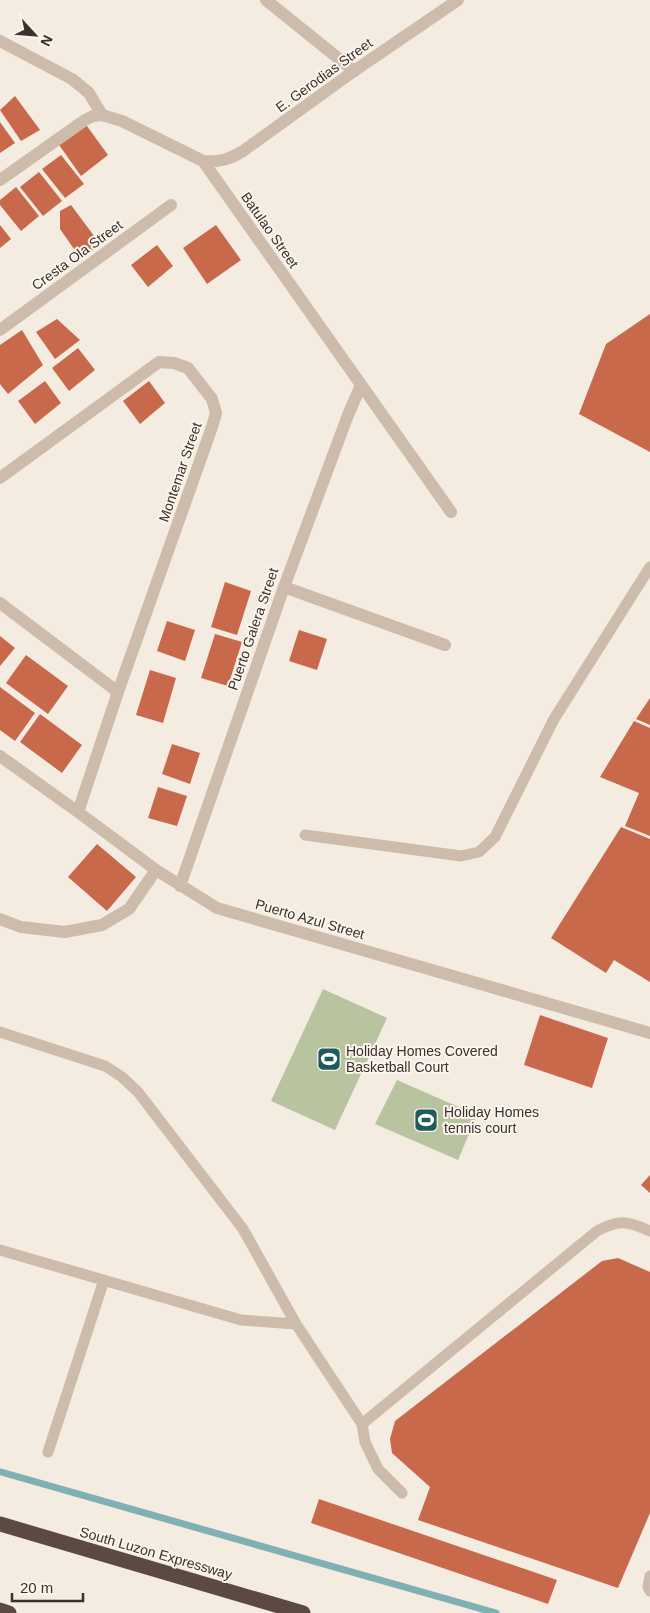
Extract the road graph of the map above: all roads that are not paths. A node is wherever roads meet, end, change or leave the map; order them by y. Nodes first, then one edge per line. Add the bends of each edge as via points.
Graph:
1 (266, 0) edge
2 (458, 0) edge
3 (0, 41) edge
4 (354, 71) junction
5 (102, 115) junction
6 (203, 161) junction
7 (0, 180) edge
8 (171, 206) dead end
9 (0, 330) edge
10 (361, 385) junction
11 (0, 478) edge
12 (451, 512) dead end
13 (650, 567) edge
14 (284, 587) junction
15 (0, 603) edge
16 (445, 645) dead end
17 (118, 692) junction
18 (0, 756) edge
19 (78, 812) junction
20 (305, 835) dead end
21 (156, 870) junction
22 (180, 886) junction
23 (0, 919) edge
24 (0, 1032) edge
25 (650, 1033) edge
26 (650, 1231) edge
27 (0, 1250) edge
28 (104, 1280) junction
29 (296, 1324) junction
30 (362, 1424) junction
31 (48, 1452) dead end
32 (402, 1492) dead end
33 (0, 1524) edge
34 (650, 1576) edge
35 (650, 1591) edge
36 (0, 1610) edge
37 (9, 1613) edge
38 (303, 1613) edge

1 - 4 street
2 - 4 street, E. Gerodias Street
3 - 5 street via 72,79 89,93
4 - 6 street, E. Gerodias Street via 244,152 216,162
5 - 6 street, Batulao Street via 122,121
5 - 7 street via 85,120
6 - 10 street, Batulao Street
8 - 9 street, Cresta Ola Street
10 - 12 street, Batulao Street
10 - 14 street, Puerto Galera Street
11 - 17 street, Montemar Street via 159,362 188,368 212,399 216,413 212,427
13 - 20 lane via 554,719 495,837 479,852 461,856
14 - 16 street
14 - 22 street, Puerto Galera Street
15 - 17 street
17 - 19 street, Montemar Street
18 - 19 street, Puerto Azul Street
19 - 21 street, Puerto Azul Street
21 - 22 street, Puerto Azul Street
21 - 23 street via 128,909 102,925 65,932 21,927
22 - 25 street, Puerto Azul Street via 217,908
24 - 29 lane via 106,1066 138,1092 243,1229
26 - 30 lane via 619,1222 597,1231
27 - 28 lane
28 - 29 lane via 241,1320
28 - 31 lane
29 - 30 lane
30 - 32 lane via 365,1442 378,1469
33 - 38 highway, South Luzon Expressway
34 - 35 lane
36 - 37 highway

